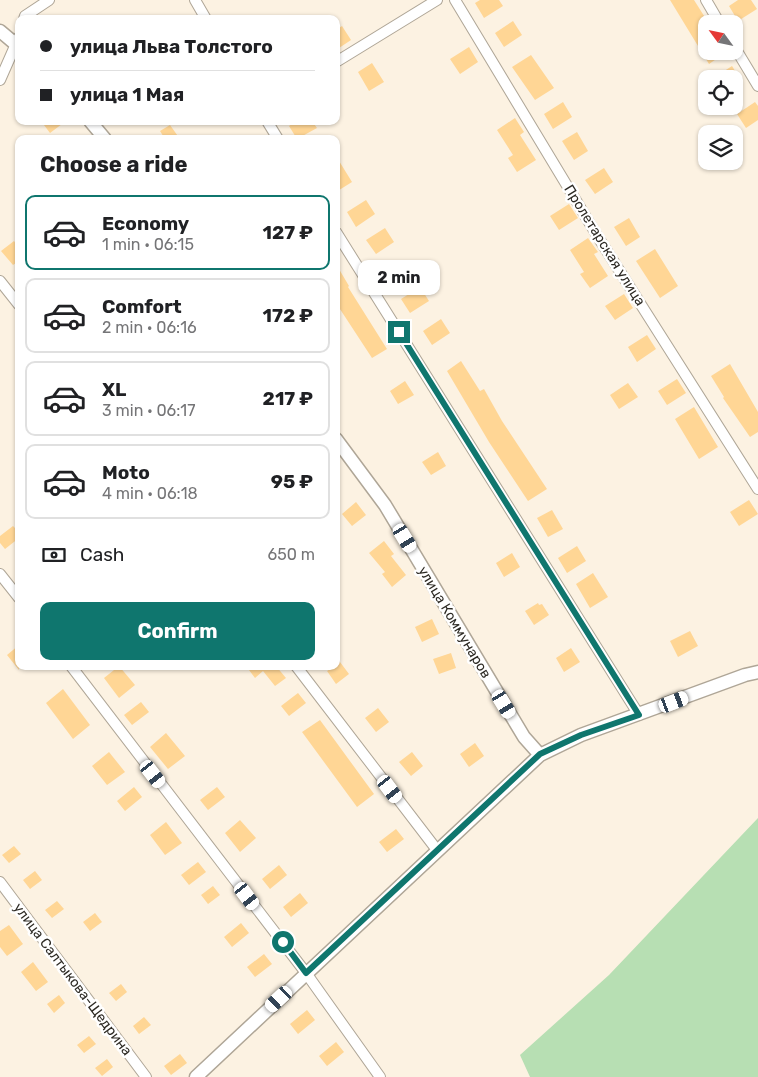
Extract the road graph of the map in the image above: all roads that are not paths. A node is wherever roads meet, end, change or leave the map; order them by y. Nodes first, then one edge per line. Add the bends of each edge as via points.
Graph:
1 (48, 0) edge
2 (195, 0) edge
3 (437, 0) edge
4 (454, 0) edge
5 (706, 0) edge
6 (26, 15) edge
7 (204, 15) edge
8 (715, 15) edge
9 (0, 31) edge
10 (15, 41) edge
11 (15, 49) edge
12 (340, 60) edge
13 (742, 60) edge
14 (0, 80) edge
15 (758, 86) edge
16 (93, 125) edge
17 (102, 135) edge
18 (340, 238) edge
19 (0, 281) edge
20 (15, 300) edge
21 (340, 444) edge
22 (758, 489) edge
23 (0, 574) edge
24 (15, 593) edge
25 (74, 670) edge
26 (299, 670) edge
27 (758, 672) edge
28 (639, 715) junction
29 (540, 754) junction
30 (437, 850) junction
31 (0, 882) edge
32 (306, 973) junction
33 (146, 1077) edge
34 (196, 1077) edge
35 (380, 1077) edge

1 - 6 street
2 - 7 street
3 - 12 street
4 - 22 street, Пролетарская улица via 598,237
5 - 8 street
9 - 10 main road
11 - 14 street
13 - 15 street
16 - 17 main road
18 - 28 street
19 - 20 street
21 - 29 main road, улица Коммунаров via 385,505 524,737
23 - 24 street
25 - 32 street
26 - 30 street
27 - 28 main road
28 - 29 main road via 581,735
29 - 30 main road
30 - 32 main road
31 - 33 street, улица Салтыкова-Щедрина
32 - 34 main road
32 - 35 street

